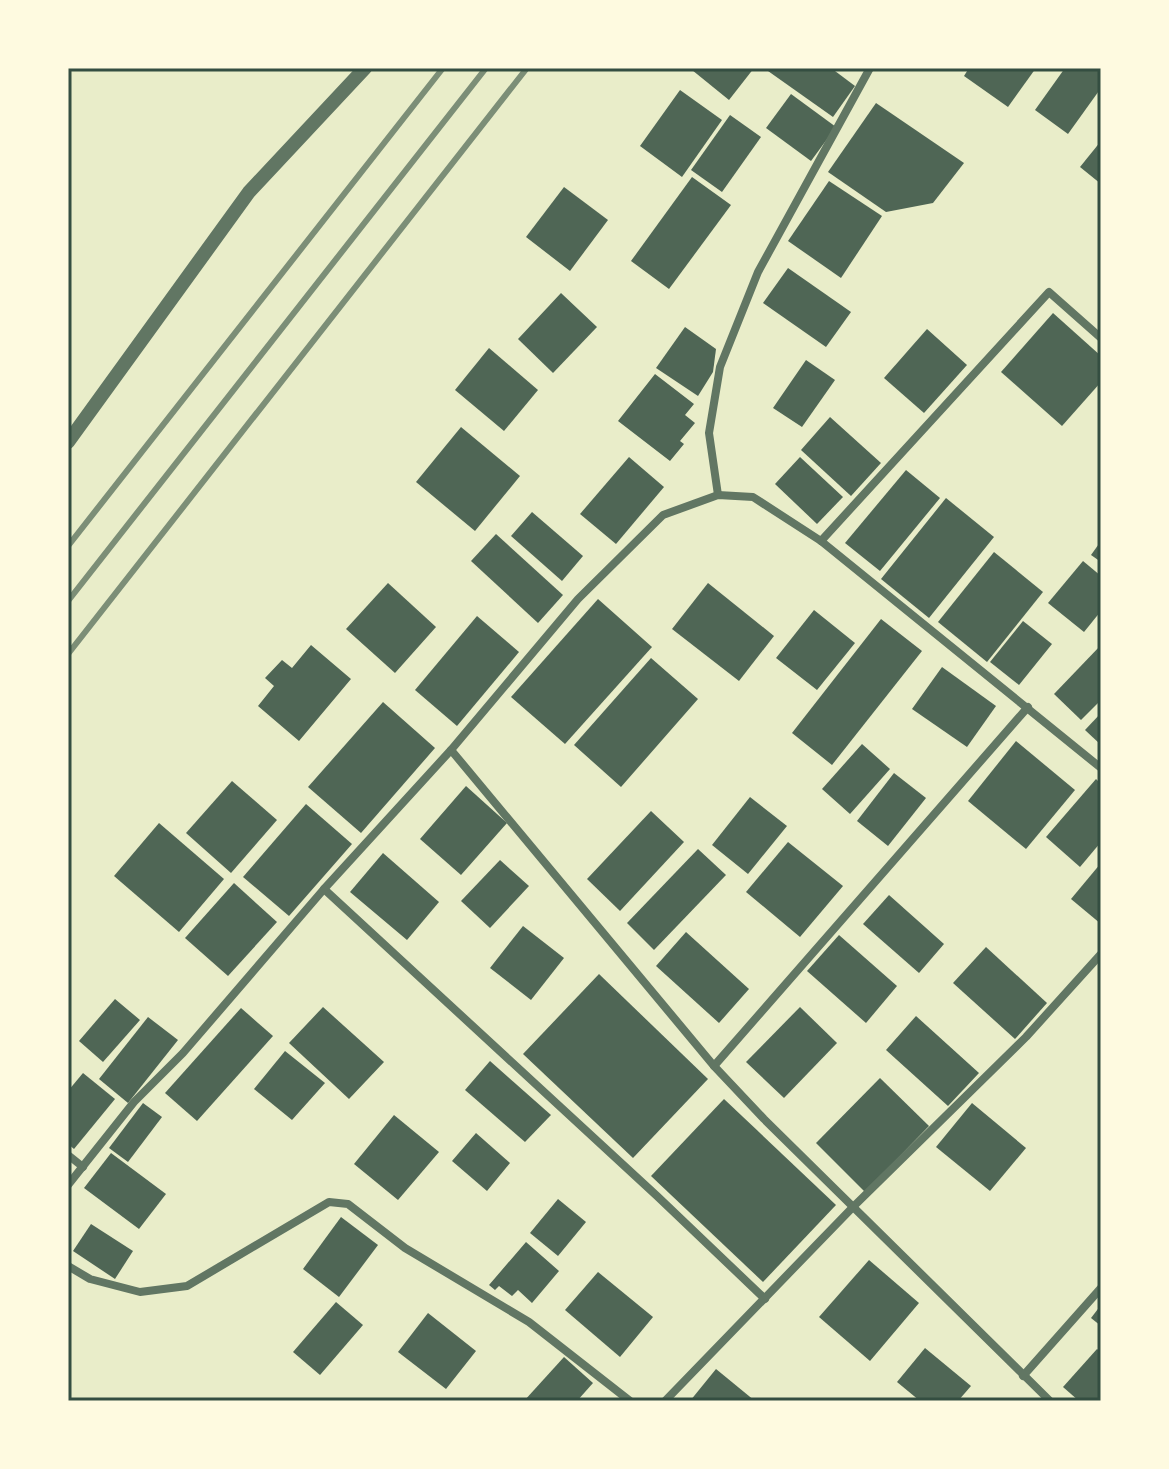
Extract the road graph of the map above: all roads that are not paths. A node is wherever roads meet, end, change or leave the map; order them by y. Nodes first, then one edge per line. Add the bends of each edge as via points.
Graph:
1 (365, 68) edge
2 (870, 68) edge
3 (1101, 338) edge
4 (68, 442) edge
5 (718, 495) junction
6 (821, 541) junction
7 (1028, 707) junction
8 (451, 750) junction
9 (1101, 768) edge
10 (324, 889) junction
11 (1101, 954) edge
12 (714, 1066) junction
13 (68, 1155) edge
14 (83, 1167) junction
15 (68, 1185) edge
16 (853, 1207) junction
17 (68, 1266) edge
18 (1101, 1288) edge
19 (765, 1299) junction
20 (1023, 1376) junction
21 (630, 1401) edge
22 (665, 1401) edge
23 (1050, 1401) edge

1 - 4 street via 249,192
2 - 5 street via 758,272 720,367 709,433
3 - 6 street via 1049,292
5 - 6 street via 753,497
5 - 8 street via 663,515 578,599
6 - 7 street
7 - 9 street
7 - 12 street
8 - 10 street
8 - 12 street
10 - 14 street via 134,1102
10 - 19 street
11 - 16 street via 1026,1037
12 - 16 street
13 - 14 street
14 - 15 street
16 - 19 street
16 - 20 street
17 - 21 street via 90,1279 140,1292 187,1286 329,1202 348,1204 405,1248 529,1322
18 - 20 street
19 - 22 street
20 - 23 street

